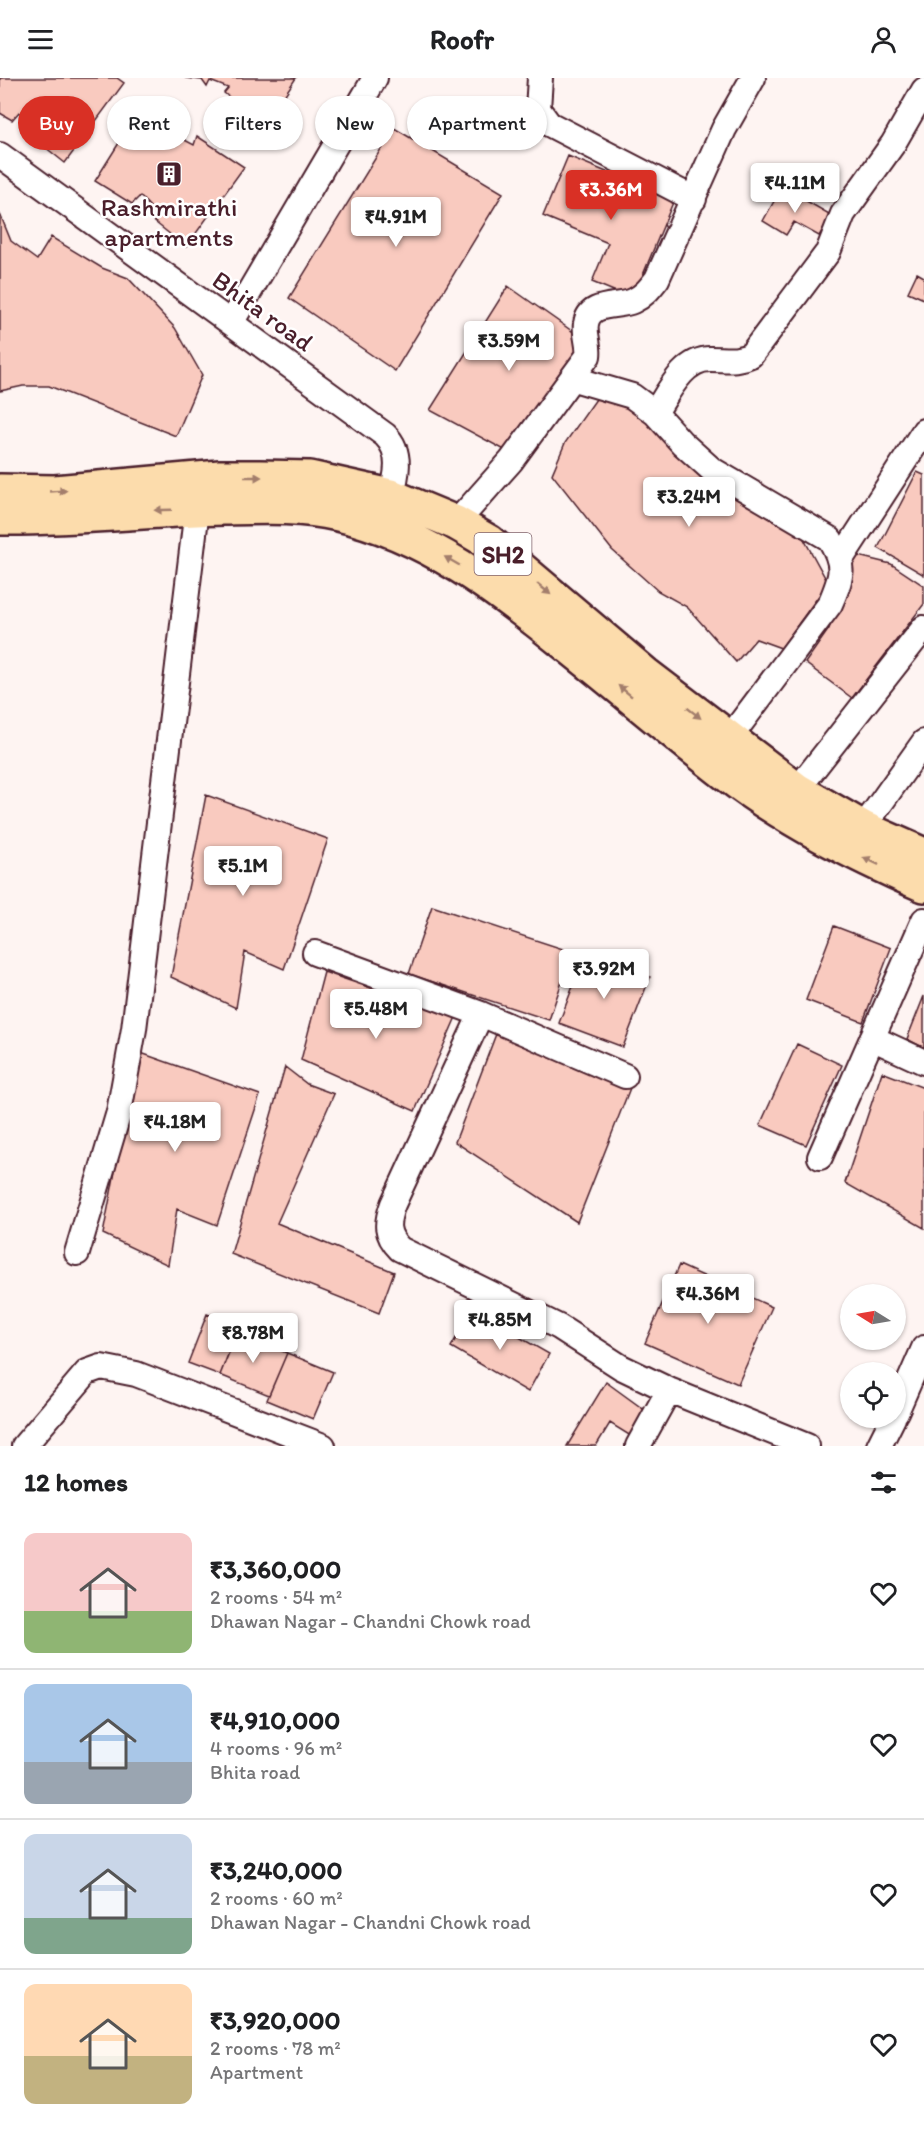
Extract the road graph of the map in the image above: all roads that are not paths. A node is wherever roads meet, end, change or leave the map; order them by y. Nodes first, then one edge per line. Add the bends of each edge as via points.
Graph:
1 (375, 78) edge
2 (540, 78) edge
3 (753, 78) edge
4 (924, 90) edge
5 (0, 154) edge
6 (694, 198) junction
7 (231, 323) junction
8 (574, 379) junction
9 (655, 413) junction
10 (924, 431) edge
11 (0, 491) edge
12 (391, 495) junction
13 (197, 509) junction
14 (0, 518) edge
15 (456, 523) junction
16 (384, 527) junction
17 (842, 559) junction
18 (924, 628) edge
19 (728, 740) junction
20 (924, 742) edge
21 (796, 790) junction
22 (863, 828) junction
23 (924, 855) edge
24 (924, 885) edge
25 (924, 920) edge
26 (315, 953) dead end
27 (481, 1014) junction
28 (872, 1038) junction
29 (924, 1062) edge
30 (625, 1076) dead end
31 (820, 1157) dead end
32 (77, 1253) dead end
33 (924, 1348) edge
34 (906, 1389) edge
35 (669, 1390) junction
36 (888, 1428) edge
37 (24, 1446) edge
38 (323, 1446) edge
39 (638, 1446) edge
40 (807, 1446) edge
41 (879, 1446) edge

1 - 7 street
2 - 6 street via 538,109 549,124
3 - 6 street via 724,129
4 - 9 street via 893,144 848,206 828,252 751,355 739,361 696,362 680,374
5 - 7 street, Bhita road
6 - 8 street via 657,279 645,295 595,309 589,315 588,357
7 - 12 street, Bhita road via 390,441 397,464
8 - 9 street via 632,396
8 - 15 street via 511,462
9 - 17 street via 711,469 830,539
10 - 17 street
11 -> 12 main road, SH2 via 55,492 260,477 310,478
12 - 15 main road, SH2
12 - 16 street, Bhita road
13 -> 14 main road, SH2
13 - 16 main road, SH2 via 290,507
13 - 32 street via 134,1029 119,1112
15 -> 19 main road, SH2 via 489,542
24 -> 16 main road, SH2 via 798,823 727,774 472,573
17 - 19 street via 841,578 830,604
18 - 21 street
19 - 21 main road, SH2
20 - 22 street
21 - 22 main road, SH2
22 - 23 main road, SH2
25 - 28 street
26 - 27 street
27 - 30 street
27 - 35 street via 393,1204 387,1230 391,1240 400,1249 559,1327 621,1367
28 - 29 street
28 - 31 street
33 - 34 street
35 - 39 street
35 - 40 street
36 - 41 street
37 - 38 street via 87,1372 101,1367 136,1374

